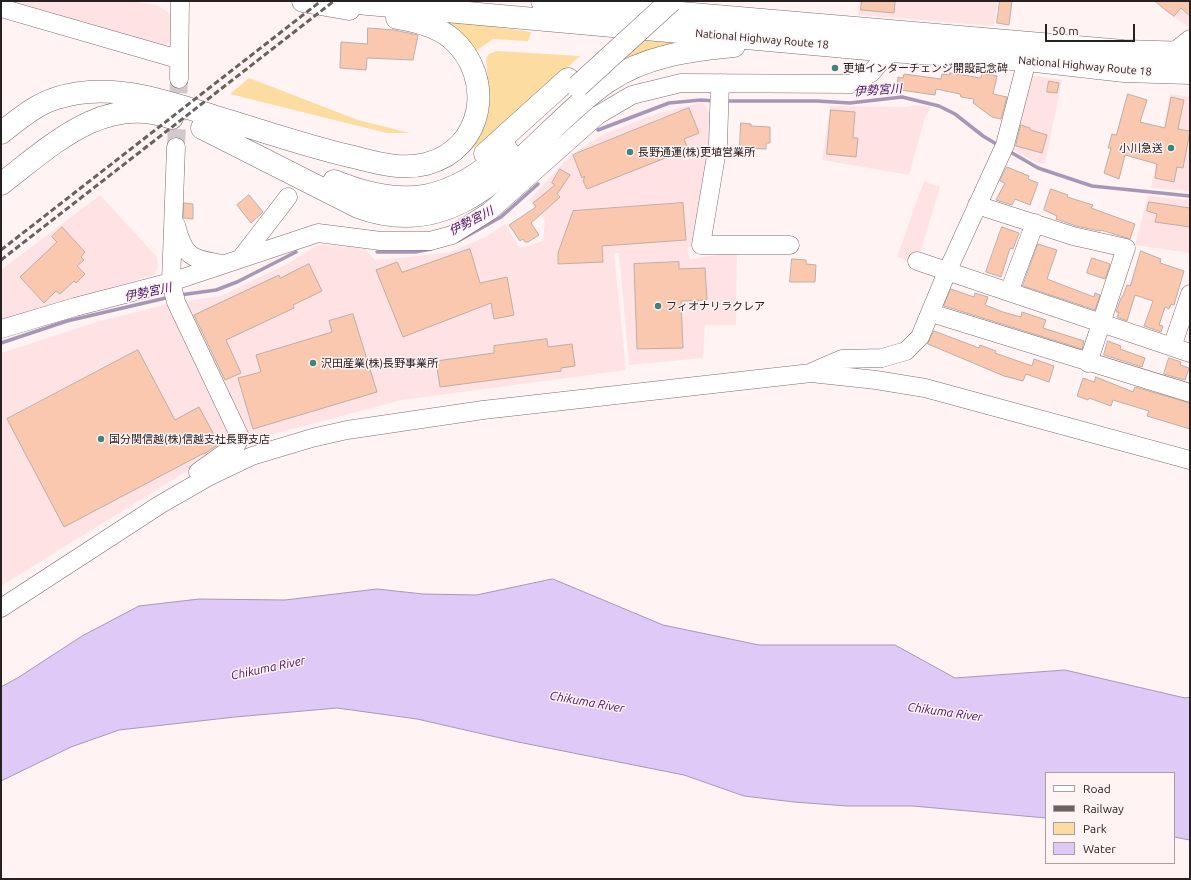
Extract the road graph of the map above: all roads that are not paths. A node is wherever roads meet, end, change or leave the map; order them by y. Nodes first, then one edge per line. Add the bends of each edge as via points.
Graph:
1 (180, 1) edge
2 (303, 1) edge
3 (334, 1) edge
4 (542, 1) edge
5 (636, 1) edge
6 (655, 1) edge
7 (672, 1) edge
8 (1, 8) edge
9 (729, 17) junction
10 (799, 42) junction
11 (1185, 48) edge
12 (890, 51) junction
13 (178, 59) junction
14 (1027, 60) junction
15 (1182, 73) edge
16 (179, 80) tunnel mouth
17 (573, 82) junction
18 (720, 95) junction
19 (179, 105) junction
20 (202, 128) junction
21 (1, 133) edge
22 (176, 147) tunnel mouth
23 (1, 184) edge
24 (288, 198) dead end
25 (977, 205) junction
26 (173, 212) junction
27 (1034, 223) junction
28 (790, 245) dead end
29 (241, 258) junction
30 (917, 261) dead end
31 (223, 264) junction
32 (947, 272) junction
33 (173, 292) junction
34 (1009, 292) junction
35 (1190, 294) edge
36 (931, 313) junction
37 (1102, 323) junction
38 (1, 329) edge
39 (1172, 347) junction
40 (1190, 353) edge
41 (1088, 363) junction
42 (810, 373) junction
43 (1190, 393) edge
44 (1190, 460) edge
45 (169, 499) junction
46 (1, 608) edge

1 - 13 street
2 - 19 highway via 408,20 439,30 451,38 469,59 478,86 477,115 464,139 442,158 428,163 397,167 336,152
3 - 10 highway, National Highway Route 18
4 - 9 highway, National Highway Route 18
5 - 9 highway
6 - 17 highway
7 - 17 highway, bridge
8 - 13 street
9 - 11 highway, National Highway Route 18 via 1123,51
10 - 12 highway, National Highway Route 18
10 - 20 highway via 694,50 671,54 636,66 594,92 490,185 461,203 430,214 399,216 371,212
11 - 15 street
12 - 14 highway, National Highway Route 18
12 - 18 street via 871,73 851,84
13 - 16 street
14 - 15 highway, National Highway Route 18 via 1124,71
14 - 25 street via 1004,149
17 - 19 highway via 468,168 440,180 411,186 381,184 348,174
17 - 20 highway via 500,157 475,176 450,189 422,197 390,197 359,191
18 - 28 street via 718,144 700,245
18 - 29 street via 681,83 632,95 598,115 490,211 452,235 430,241 381,241 318,233
19 - 21 highway via 123,93 78,92 38,106
20 - 23 highway via 151,112 135,111 103,116 70,133
22 - 26 street
24 - 29 street
25 - 27 street
25 - 32 street
26 - 31 street via 181,243 186,251 199,259
26 - 33 street
27 - 34 street
27 - 37 street via 1073,236 1126,248
29 - 31 street
30 - 32 street
31 - 33 street
32 - 34 street
32 - 36 street
33 - 38 street via 75,307
33 - 45 street via 240,437 237,444 185,482
34 - 37 street
35 - 39 street
36 - 41 street
36 - 42 street via 920,337 906,352 882,358 842,359
37 - 39 street
37 - 41 street
39 - 40 street
41 - 43 street
42 - 44 street via 925,388
42 - 45 street via 483,410 347,430 252,456
45 - 46 street

